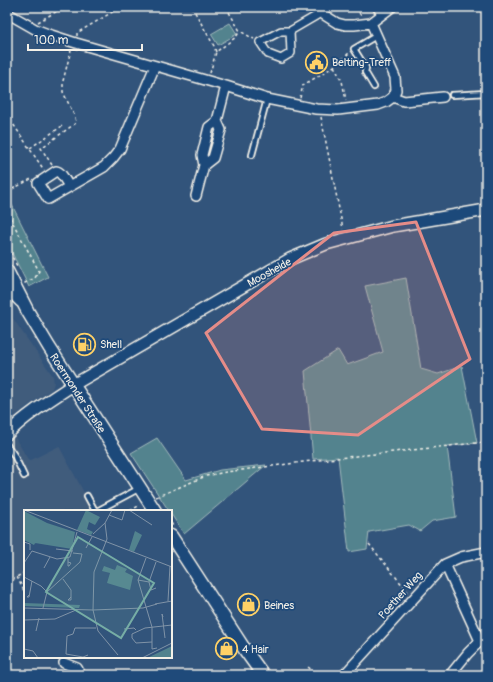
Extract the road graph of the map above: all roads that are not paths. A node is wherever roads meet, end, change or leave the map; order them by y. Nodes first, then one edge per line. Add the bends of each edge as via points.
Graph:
1 (10, 7) edge
2 (375, 7) edge
3 (392, 7) edge
4 (318, 10) edge
5 (7, 13) edge
6 (380, 15) junction
7 (371, 23) junction
8 (290, 31) junction
9 (376, 36) junction
10 (155, 66) junction
11 (226, 86) junction
12 (374, 87) dead end
13 (486, 93) edge
14 (447, 96) joint
15 (393, 97) junction
16 (267, 99) junction
17 (252, 155) dead end
18 (69, 186) junction
19 (196, 196) dead end
20 (486, 210) edge
21 (7, 271) edge
22 (11, 288) edge
23 (73, 385) junction
24 (7, 434) edge
25 (7, 445) edge
26 (24, 476) dead end
27 (140, 488) junction
28 (87, 496) dead end
29 (96, 510) edge
30 (99, 510) edge
31 (154, 510) edge
32 (172, 538) edge
33 (486, 552) edge
34 (445, 564) junction
35 (483, 642) edge
36 (64, 663) dead end
37 (81, 675) edge
38 (263, 675) edge
39 (344, 675) edge
40 (451, 675) edge

1 - 5 street
2 - 6 lane
3 - 6 street
4 - 7 street via 345,25
4 - 8 street
5 - 10 street via 48,34
6 - 7 street
7 - 9 street
8 - 8 street via 281,31 260,42 268,54 281,59 291,53
9 - 12 lane via 354,49
9 - 15 street via 395,77 396,90
10 - 11 street
10 - 18 street via 120,149 104,167
11 - 16 street
11 - 19 street via 217,120 221,130 213,158 204,165
13 - 14 lane
14 - 15 street via 404,101
15 - 16 street via 378,105 338,110 320,110
16 - 17 lane
18 - 18 street via 48,199 38,183 52,174 60,173
20 - 23 street, Moosheide via 393,226 326,244 290,260
21 - 22 main road, Roermonder Straße
22 - 23 main road, Roermonder Straße
23 - 24 street, Moosheide via 40,407
23 - 27 main road, Roermonder Straße
25 - 26 lane
27 - 30 lane
27 - 31 main road, Roermonder Straße
28 - 29 lane
32 - 38 main road
33 - 34 street, Poether Weg via 460,556
34 - 35 street
34 - 39 street, Poether Weg
35 - 40 street via 468,653
36 - 37 street via 76,668

